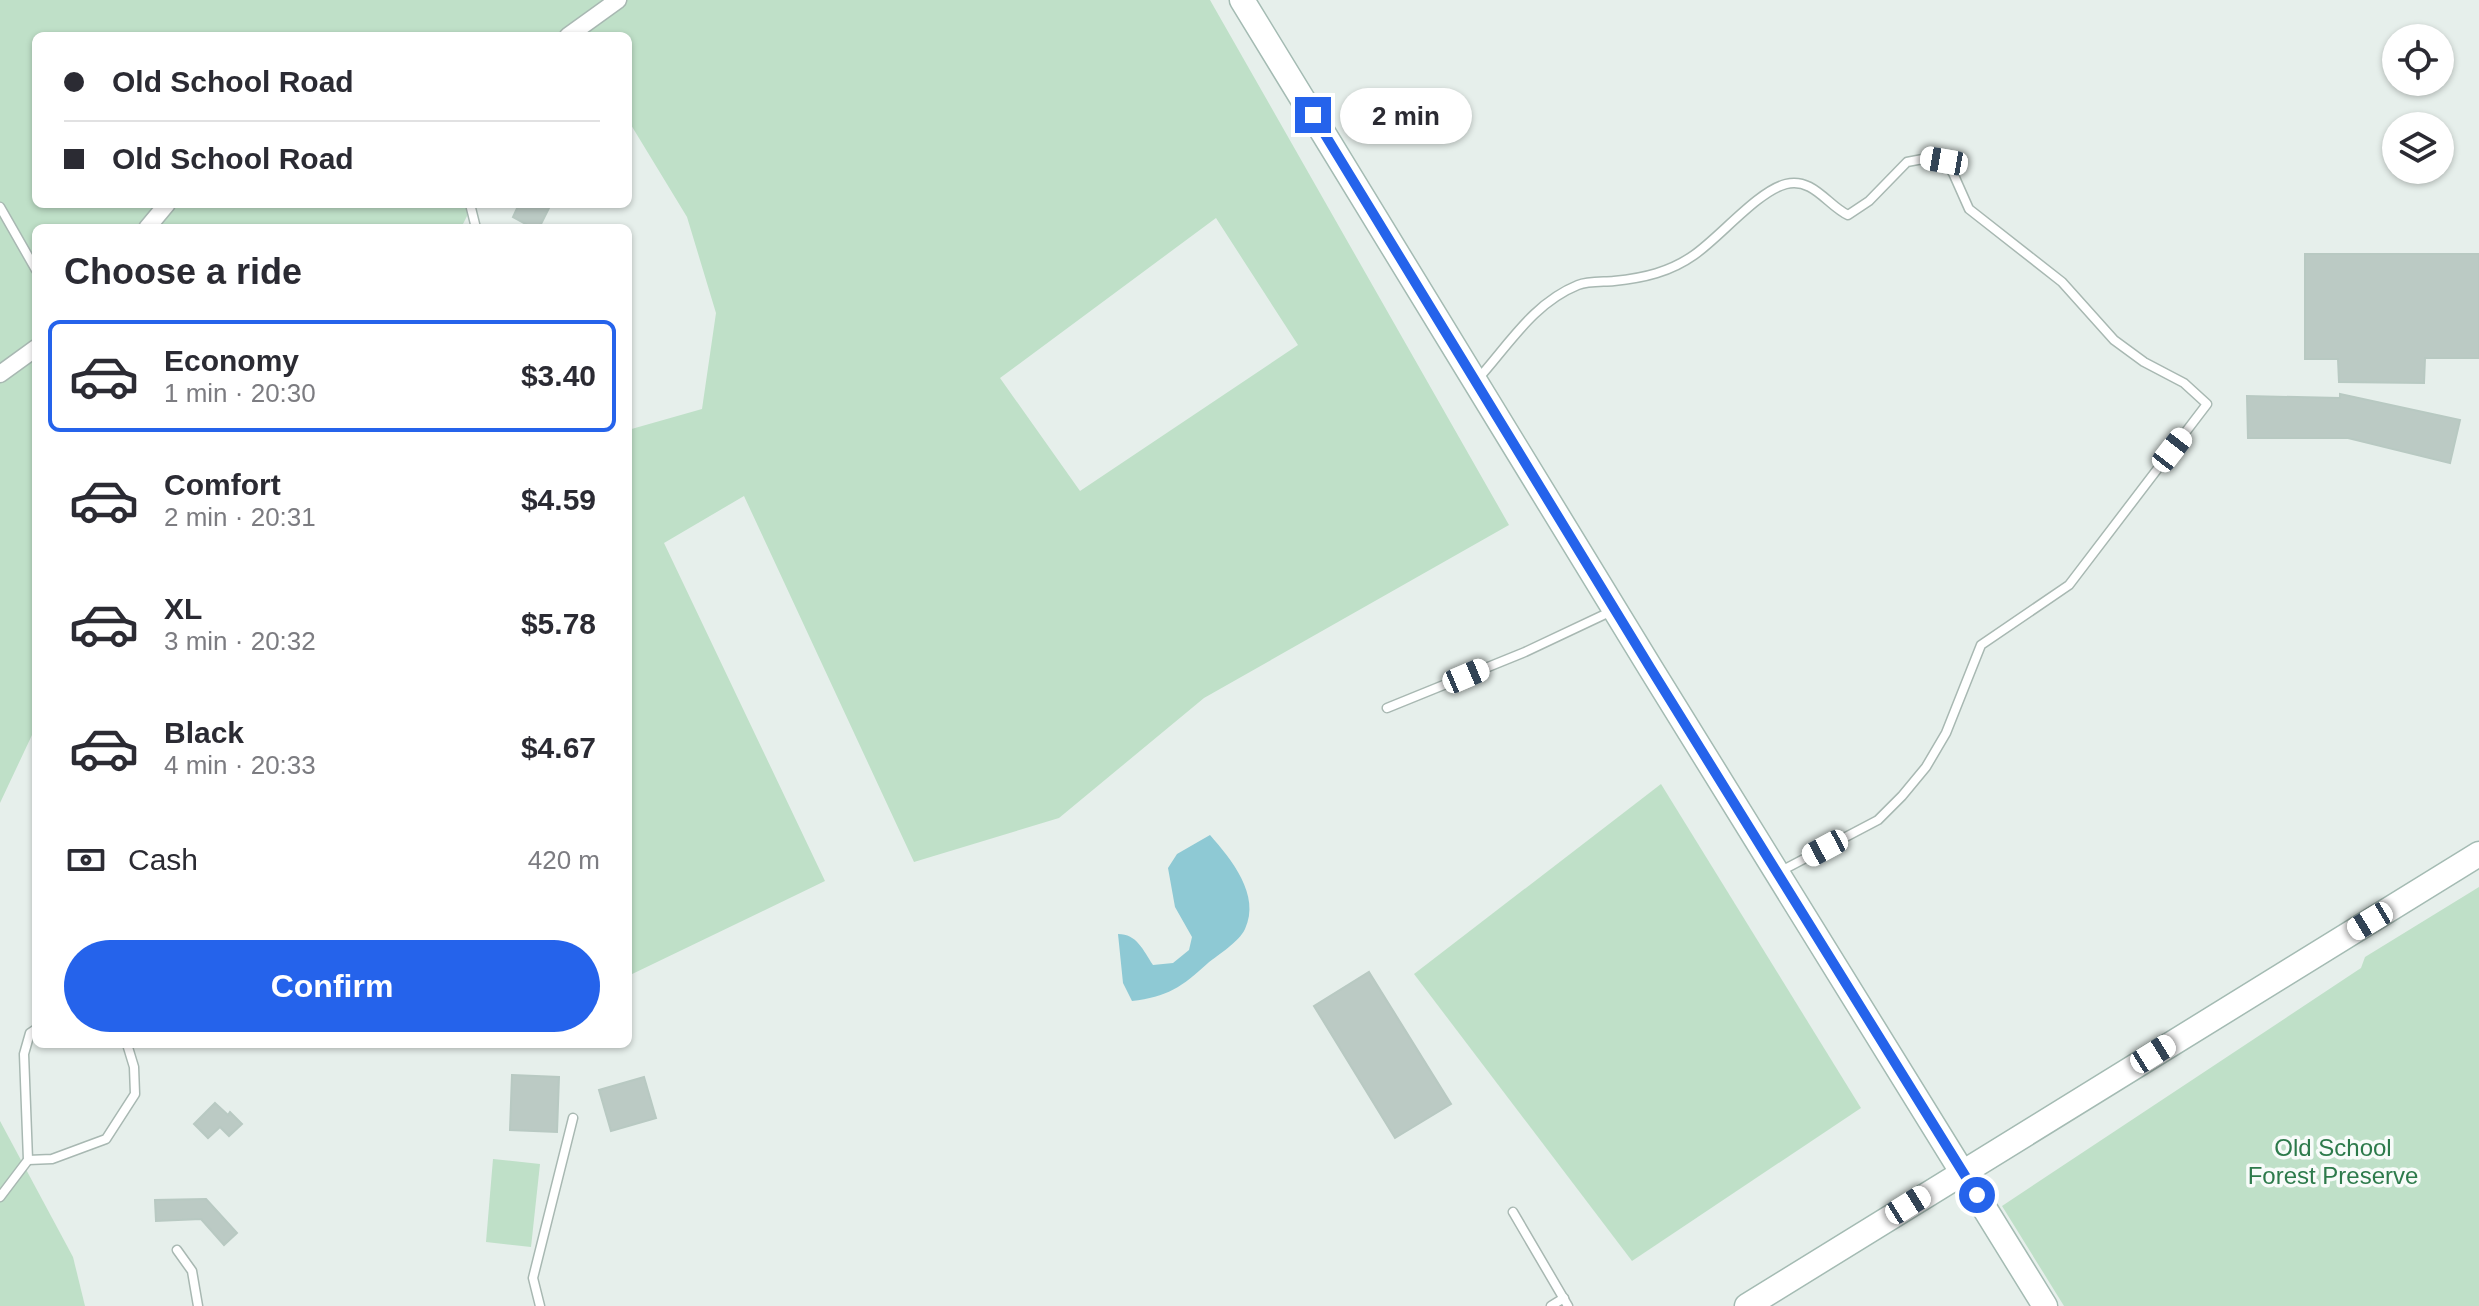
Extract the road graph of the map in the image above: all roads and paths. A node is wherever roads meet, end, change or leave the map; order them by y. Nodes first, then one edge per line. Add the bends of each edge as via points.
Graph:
1 (618, 0) edge
2 (1242, 0) edge
3 (574, 32) edge
4 (0, 207) edge
5 (164, 208) edge
6 (150, 224) edge
7 (32, 263) edge
8 (32, 351) edge
9 (0, 374) edge
10 (1476, 382) junction
11 (1615, 610) junction
12 (1387, 708) dead end
13 (2479, 854) edge
14 (1777, 873) junction
15 (32, 1032) edge
16 (128, 1048) edge
17 (573, 1118) dead end
18 (28, 1160) junction
19 (1962, 1171) junction
20 (0, 1197) edge
21 (1513, 1212) dead end
22 (177, 1250) dead end
23 (1566, 1302) edge
24 (198, 1306) edge
25 (540, 1306) edge
26 (1551, 1306) edge
27 (1747, 1306) edge
28 (2045, 1306) edge

1 - 3 street
2 - 10 street
4 - 7 lane
5 - 6 street
8 - 9 street
10 - 11 street
10 - 14 lane via 1538,308 1580,284 1668,271 1772,190 1789,183 1824,194 1848,215 1907,162 1928,158 1944,161 1969,209 2062,282 2114,340 2184,383 2207,404 2069,585 1981,645 1946,733 1902,796 1878,820
11 - 12 lane
11 - 14 street
13 - 19 street
14 - 19 street
15 - 18 lane via 24,1054
16 - 18 lane via 135,1094 106,1139 52,1159
17 - 25 lane via 533,1278
18 - 20 lane
19 - 27 street
19 - 28 street
21 - 23 lane
22 - 24 lane via 192,1271
23 - 26 lane

